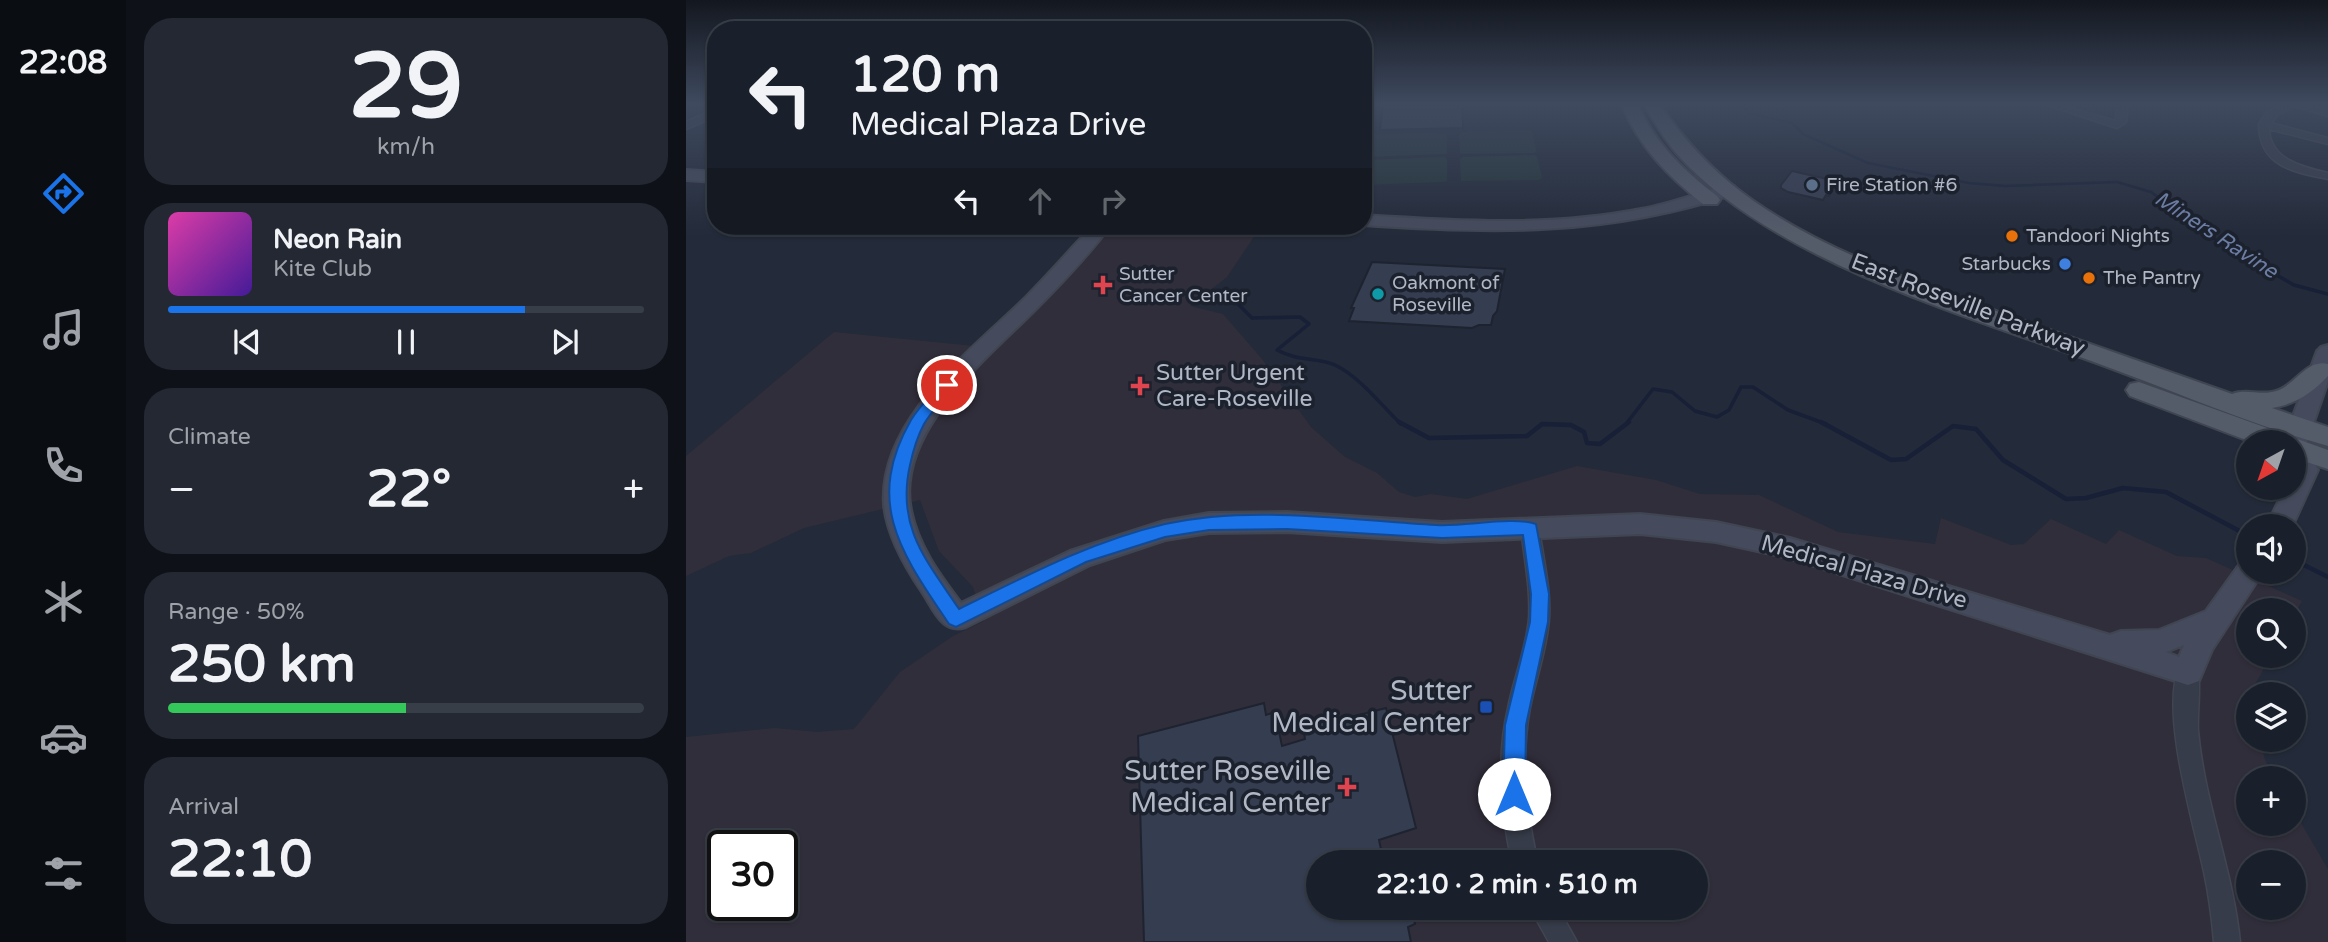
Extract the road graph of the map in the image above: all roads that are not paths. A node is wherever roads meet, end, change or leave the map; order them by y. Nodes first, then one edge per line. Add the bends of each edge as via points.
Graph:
1 (1655, 149) edge
2 (1682, 149) edge
3 (2268, 149) edge
4 (686, 167) edge
5 (707, 168) edge
6 (686, 175) edge
7 (707, 176) edge
8 (2328, 176) edge
9 (1712, 193) junction
10 (1372, 212) edge
11 (1372, 221) edge
12 (1093, 235) edge
13 (1848, 279) junction
14 (2006, 321) junction
15 (2324, 360) edge
16 (2180, 384) junction
17 (2248, 430) edge
18 (2266, 430) edge
19 (2306, 437) edge
20 (2328, 437) edge
21 (2306, 448) edge
22 (1530, 528) junction
23 (2240, 584) edge
24 (2215, 620) junction
25 (2086, 639) junction
26 (2188, 672) junction
27 (1523, 850) edge
28 (1550, 920) edge
29 (1564, 942) edge
30 (2227, 942) edge

1 - 9 main road, East Roseville Parkway
2 - 9 main road, East Roseville Parkway
3 - 8 street via 2293,167
4 - 5 street
6 - 7 street
9 - 10 street via 1545,215
9 - 11 street via 1693,204 1548,224 1469,226
9 - 13 main road, East Roseville Parkway via 1770,240
9 - 14 main road, East Roseville Parkway via 1889,278
12 - 22 street, Medical Plaza Drive via 1040,295 947,385 918,420 907,444 897,488 904,535 956,619 1080,558 1125,541 1198,525 1252,522 1442,532
13 - 14 main road via 1976,321 1994,325
13 - 17 main road, East Roseville Parkway
14 - 16 main road, East Roseville Parkway
15 - 16 main road via 2297,393 2275,400 2235,398
15 - 19 street
16 - 18 main road, East Roseville Parkway
20 - 21 main road, East Roseville Parkway
22 - 25 street, Medical Plaza Drive via 1640,524 1753,539
22 - 27 street via 1540,594 1539,622 1515,725 1517,820
23 - 24 street
24 - 25 street via 2160,642
24 - 26 street
25 - 26 street, Medical Plaza Drive
26 - 30 street via 2190,765 2217,874
28 - 29 street

